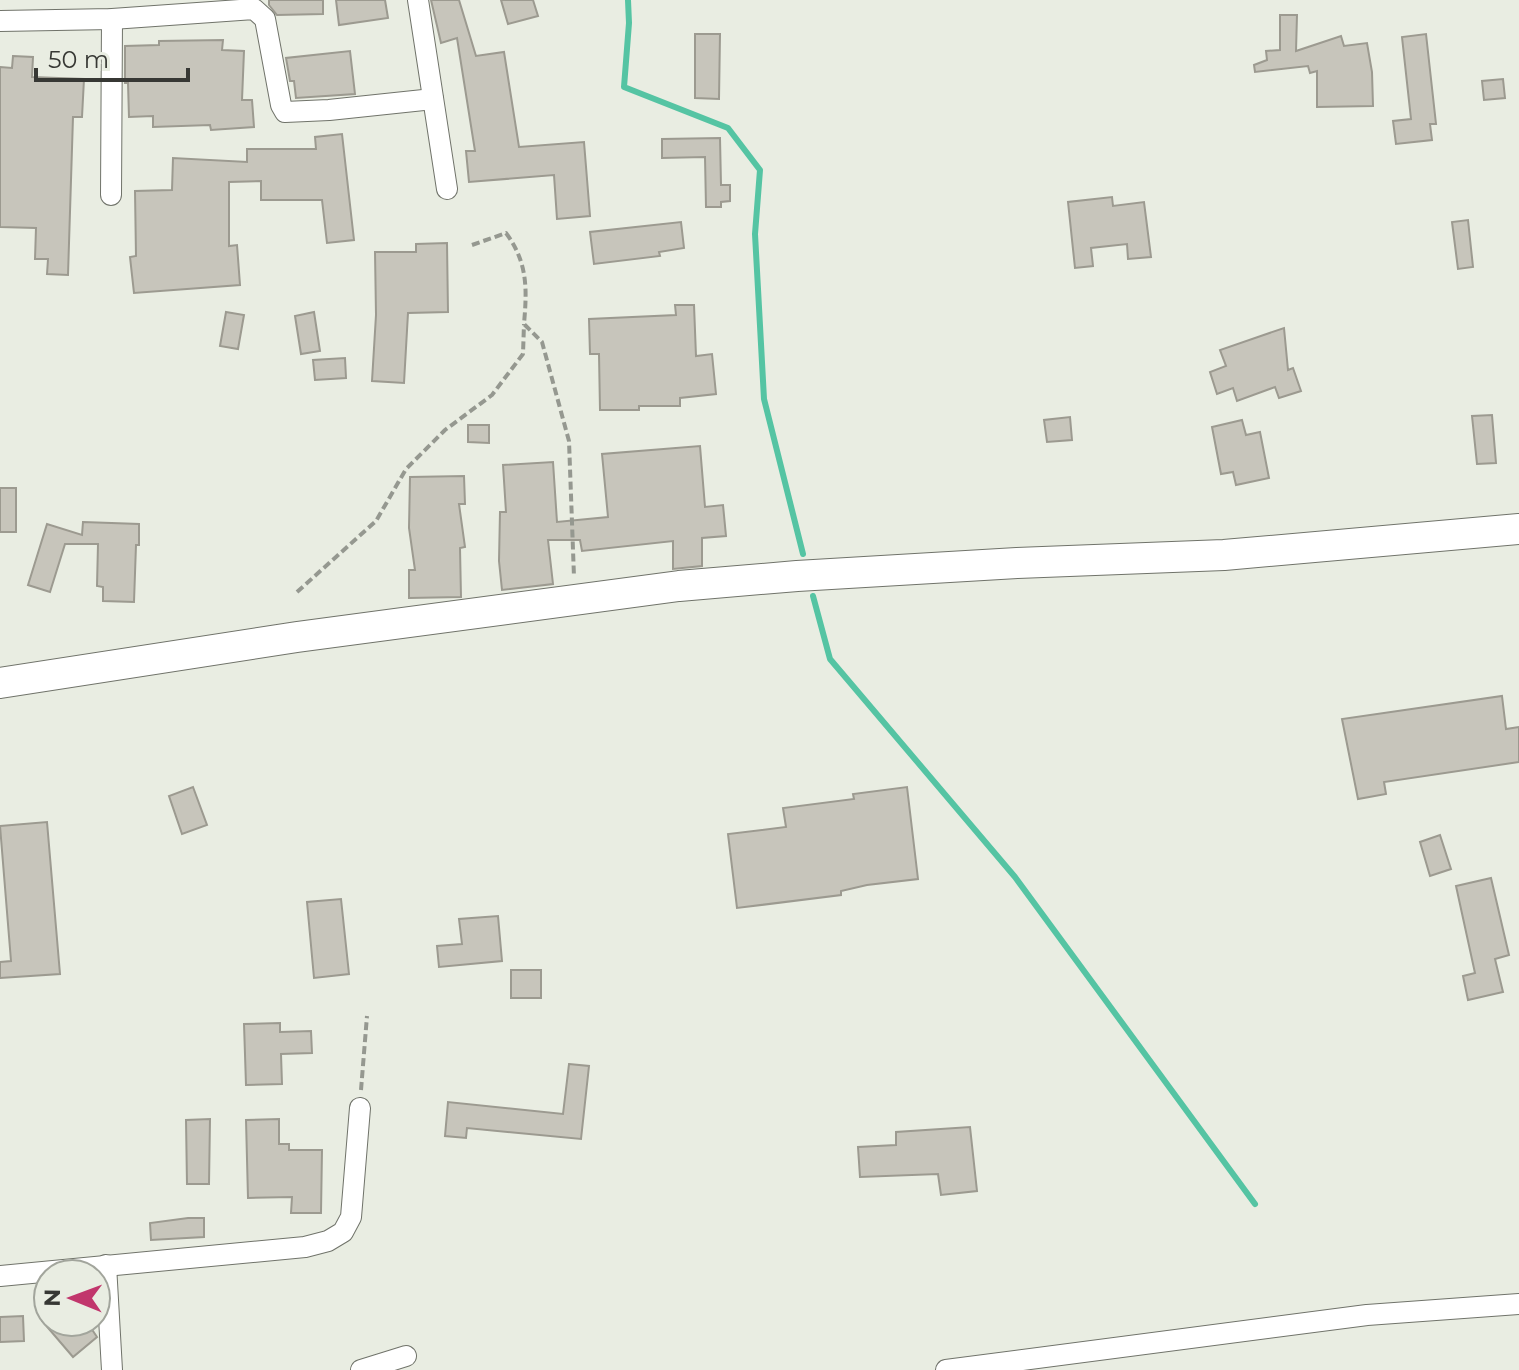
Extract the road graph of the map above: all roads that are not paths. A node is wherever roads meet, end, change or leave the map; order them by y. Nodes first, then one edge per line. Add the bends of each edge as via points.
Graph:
1 (418, 0) edge
2 (112, 19) junction
3 (0, 21) edge
4 (433, 99) junction
5 (447, 189) dead end
6 (111, 195) dead end
7 (1519, 529) edge
8 (0, 683) edge
9 (360, 1108) road end
10 (112, 1265) edge
11 (32, 1273) edge
12 (0, 1276) edge
13 (1519, 1304) edge
14 (110, 1338) edge
15 (406, 1356) dead end
16 (112, 1370) edge
17 (361, 1370) edge
18 (946, 1370) edge

1 - 4 street
2 - 3 street
2 - 4 street via 245,9 261,13 285,112
2 - 6 street
4 - 5 street
7 - 8 street via 1224,555 740,580 297,637
9 - 10 street via 351,1217 343,1232 328,1241 272,1252
11 - 12 street
13 - 18 street via 1367,1315
14 - 16 street
15 - 17 street

